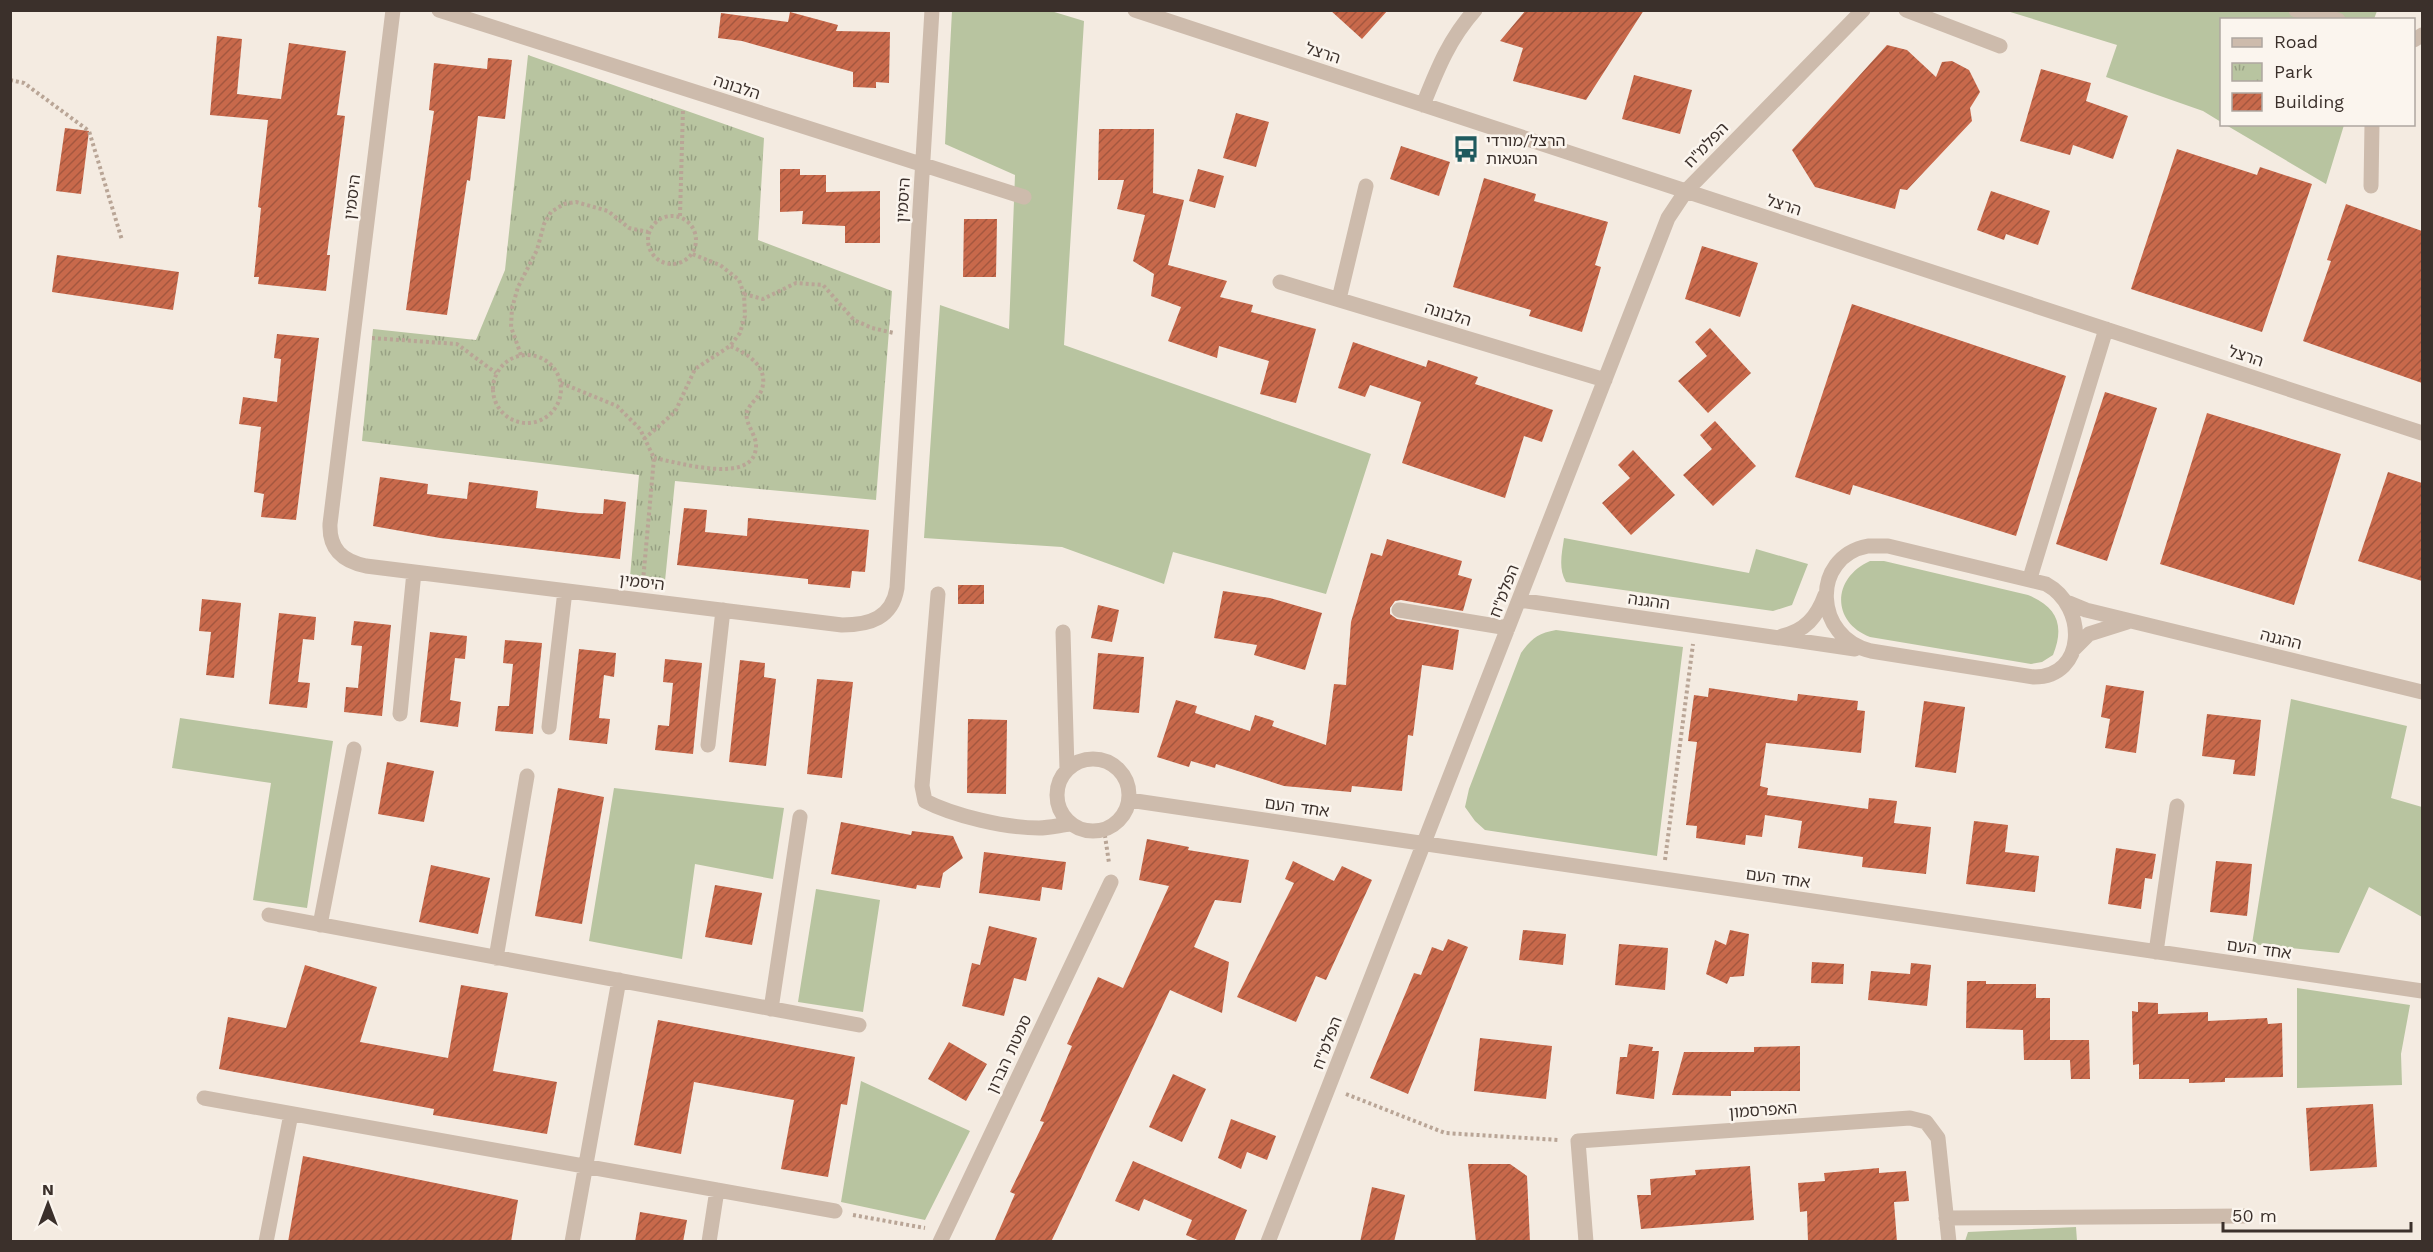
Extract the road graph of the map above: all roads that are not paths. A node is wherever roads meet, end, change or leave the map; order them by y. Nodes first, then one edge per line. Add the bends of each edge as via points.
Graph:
1 (393, 10) edge
2 (439, 10) edge
3 (932, 10) edge
4 (1135, 10) edge
5 (1475, 10) edge
6 (1841, 10) edge
7 (1863, 10) edge
8 (1906, 10) edge
9 (2296, 10) edge
10 (2330, 18) edge
11 (1852, 22) junction
12 (2000, 46) dead end
13 (1423, 105) junction
14 (2372, 126) edge
15 (923, 165) junction
16 (1366, 186) dead end
17 (2371, 186) dead end
18 (1686, 191) junction
19 (1024, 197) dead end
20 (1280, 282) dead end
21 (1339, 300) junction
22 (2106, 329) junction
23 (1605, 380) junction
24 (2422, 433) edge
25 (414, 572) junction
26 (2030, 578) junction
27 (1827, 590) junction
28 (565, 591) junction
29 (938, 594) dead end
30 (1519, 600) junction
31 (2069, 603) junction
32 (723, 610) junction
33 (1399, 610) dead end
34 (2132, 621) junction
35 (1508, 628) junction
36 (1063, 632) dead end
37 (1773, 637) junction
38 (1871, 651) junction
39 (2070, 655) junction
40 (2422, 692) edge
41 (400, 714) dead end
42 (549, 727) dead end
43 (708, 745) dead end
44 (354, 749) dead end
45 (1067, 769) junction
46 (527, 776) dead end
47 (1129, 800) junction
48 (2177, 806) dead end
49 (800, 817) dead end
50 (1071, 824) junction
51 (1424, 844) junction
52 (1111, 882) road end
53 (269, 915) dead end
54 (320, 925) junction
55 (2156, 952) junction
56 (495, 958) junction
57 (620, 981) junction
58 (2422, 991) edge
59 (771, 1009) junction
60 (859, 1025) dead end
61 (204, 1098) dead end
62 (291, 1114) junction
63 (586, 1167) junction
64 (717, 1190) junction
65 (835, 1211) road end
66 (2244, 1216) dead end
67 (1946, 1218) junction
68 (942, 1237) edge
69 (266, 1242) edge
70 (572, 1242) edge
71 (709, 1242) edge
72 (1268, 1242) edge
73 (1586, 1242) edge
74 (1949, 1242) edge

1 - 25 street, היסמין via 330,524 337,553 352,563
2 - 15 street, הלבונה
3 - 15 street, היסמין
4 - 13 street, הרצל
5 - 13 street via 1446,48
6 - 11 street
7 - 11 street, הפלמ"ח
8 - 12 street
9 - 10 street
11 - 18 street, הפלמ"ח
13 - 18 street, הרצל
14 - 17 street
15 - 19 street, הלבונה
15 - 32 street, היסמין via 897,588 889,609 871,622 853,625
16 - 21 street
18 - 22 street, הרצל
18 - 23 street, הפלמ"ח via 1668,218
20 - 21 street, הלבונה
21 - 23 street, הלבונה
22 - 24 street, הרצל
22 - 26 street
23 - 30 street, הפלמ"ח
25 - 28 street, היסמין
25 - 41 street
26 - 27 street, ההגנה via 1878,545 1845,556 1835,568
26 - 31 street, ההגנה via 2053,588
27 - 37 street, ההגנה via 1810,622 1791,633
27 - 38 street, ההגנה via 1829,616 1836,631 1847,642
28 - 32 street, היסמין
28 - 42 street
29 - 50 street via 922,786 925,801 975,819 1040,828
30 - 35 street, הפלמ"ח
30 - 37 street, ההגנה
31 - 34 street, ההגנה
31 - 39 street via 2075,626
32 - 43 street
33 - 35 street
34 - 39 street, ההגנה via 2089,634
34 - 40 street, ההגנה
35 - 51 street, הפלמ"ח
36 - 45 street
37 - 38 street, ההגנה
38 - 39 street, ההגנה via 2034,676 2053,673
44 - 54 street
45 - 47 street via 1087,759 1110,762 1125,778
45 - 50 street via 1056,795
46 - 56 street
47 - 50 street via 1119,820 1104,829 1087,830
47 - 51 street, אחד העם
48 - 55 street
49 - 59 street
51 - 55 street, אחד העם
51 - 72 street, הפלמ"ח
52 - 68 street, סמטת הברון
53 - 54 street
54 - 56 street
55 - 58 street, אחד העם
56 - 57 street
57 - 59 street
57 - 63 street
59 - 60 street
61 - 62 street
62 - 63 street
62 - 69 street
63 - 64 street
63 - 70 street
64 - 65 street
64 - 71 street
66 - 67 street
67 - 73 street, האפרסמון via 1940,1145 1933,1128 1918,1119 1578,1141
67 - 74 street, האפרסמון

